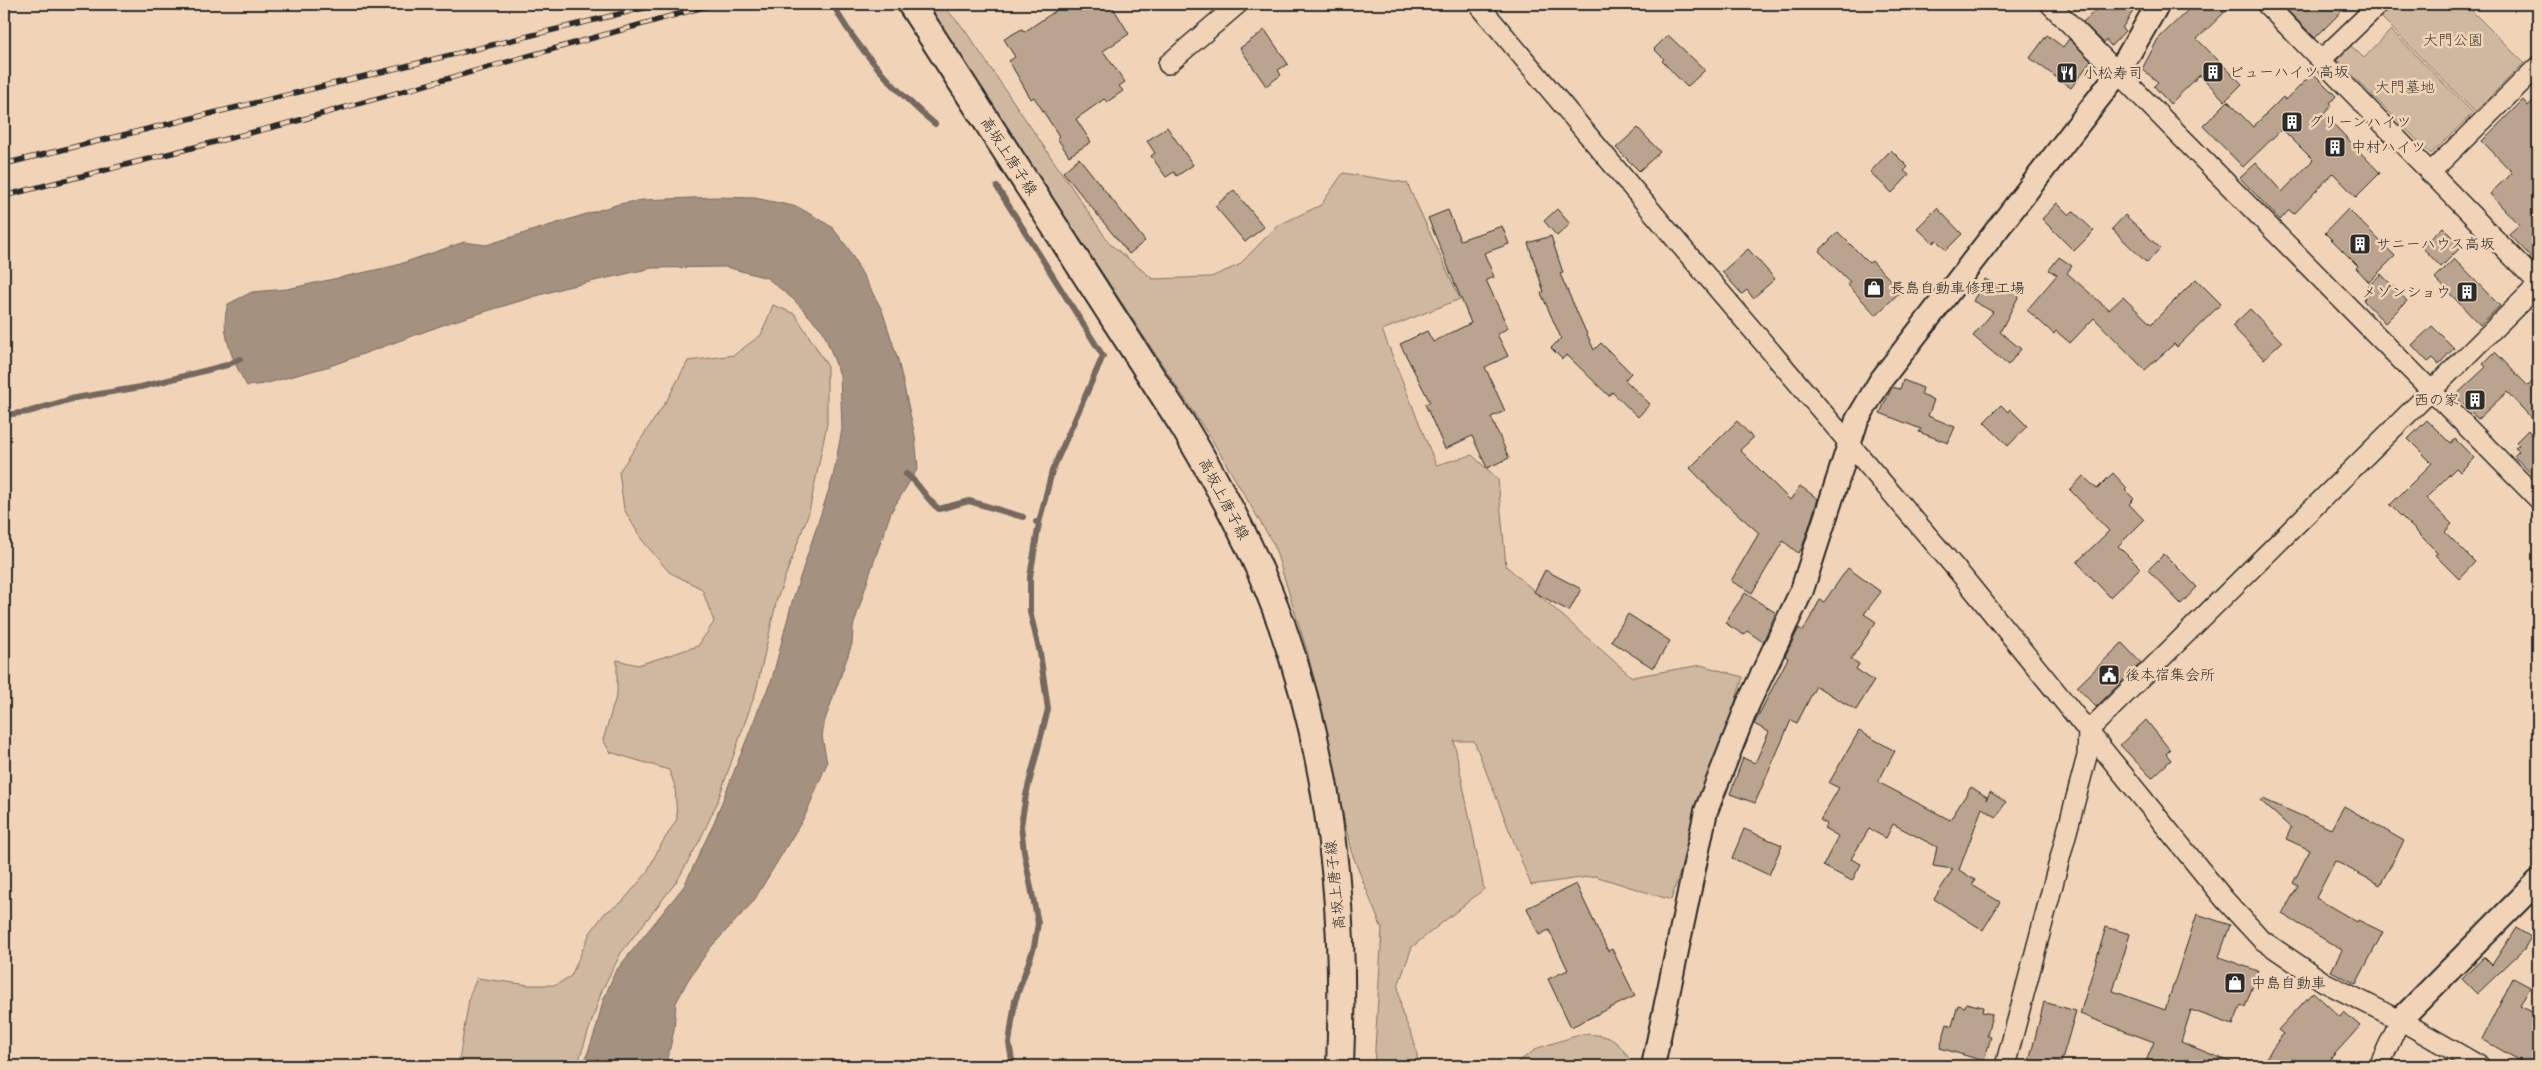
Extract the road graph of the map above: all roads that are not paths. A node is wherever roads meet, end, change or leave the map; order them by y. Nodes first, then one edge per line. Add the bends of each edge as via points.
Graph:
1 (911, 4) edge
2 (1238, 4) edge
3 (1478, 4) edge
4 (2050, 4) edge
5 (2158, 4) edge
6 (2266, 4) edge
7 (2379, 4) edge
8 (2321, 60) junction
9 (1168, 64) dead end
10 (2536, 73) edge
11 (2118, 74) junction
12 (2430, 173) junction
13 (2538, 284) edge
14 (2431, 390) junction
15 (1851, 443) junction
16 (2538, 499) edge
17 (2088, 731) junction
18 (2538, 881) edge
19 (2400, 1020) junction
20 (1340, 1066) edge
21 (1652, 1066) edge
22 (2005, 1066) edge
23 (2379, 1066) edge
24 (2480, 1066) edge

1 - 20 main road, 高坂上唐子線 via 1182,424 1223,492 1267,588 1303,694 1334,860 1341,940
2 - 9 street
3 - 15 street via 1680,246
4 - 11 street
5 - 11 street
6 - 8 street
7 - 8 street
8 - 12 street
10 - 12 street
11 - 14 street
11 - 15 street via 1881,380 1857,420
12 - 13 street
13 - 14 street
14 - 16 street
14 - 17 street
15 - 17 street
15 - 21 street via 1802,590 1748,704 1706,810
17 - 19 street via 2225,900 2262,940 2324,982
17 - 22 street via 2087,756
18 - 19 street
19 - 23 street
19 - 24 street

